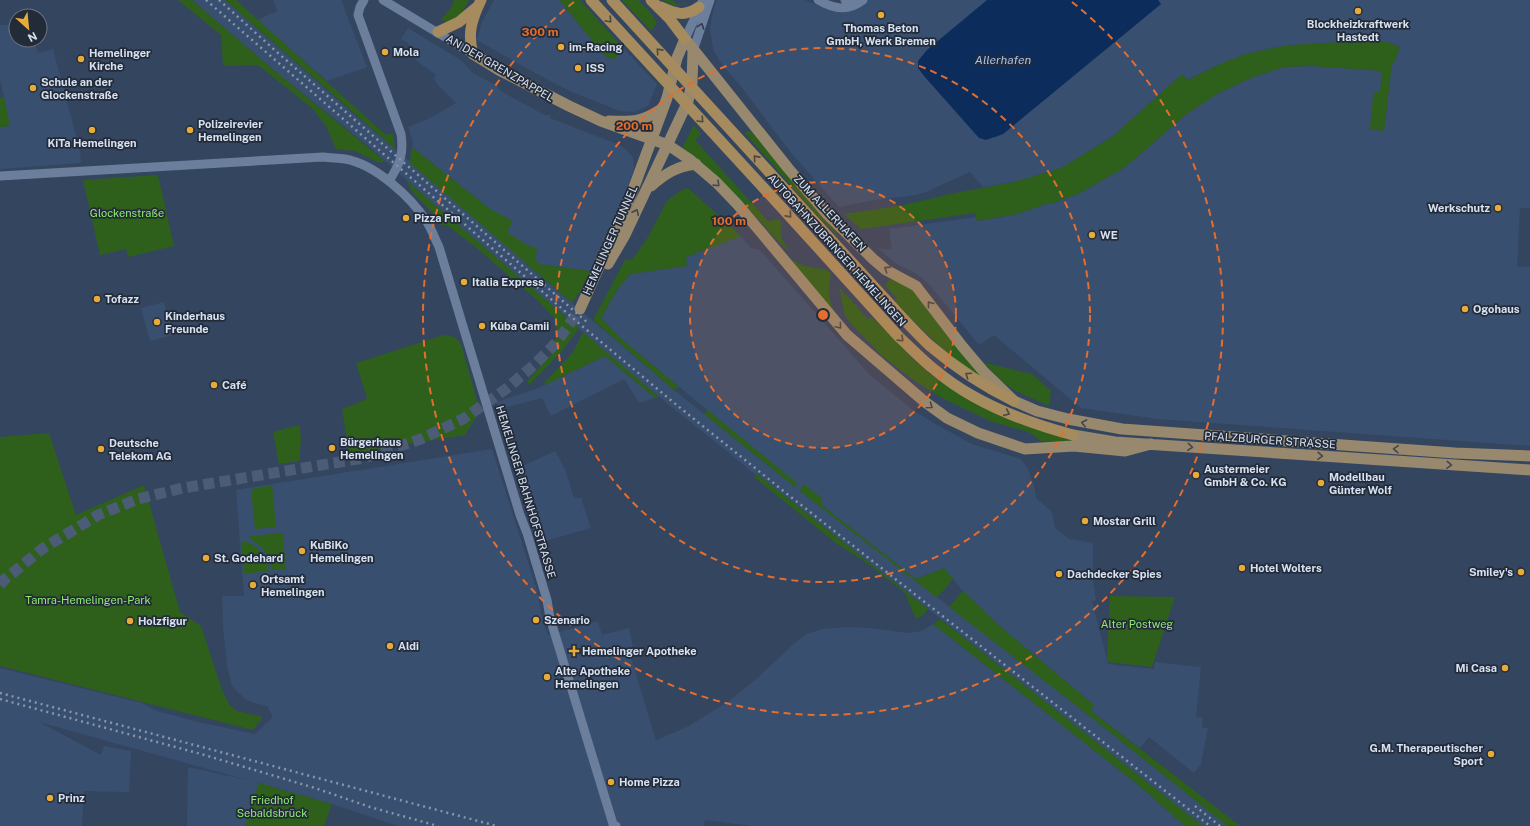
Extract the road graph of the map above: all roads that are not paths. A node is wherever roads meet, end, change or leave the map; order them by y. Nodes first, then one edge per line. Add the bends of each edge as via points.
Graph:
1 (364, 0) edge
2 (383, 0) edge
3 (591, 0) edge
4 (612, 0) edge
5 (710, 0) edge
6 (818, 0) edge
7 (862, 0) edge
8 (480, 2) edge
9 (850, 2) edge
10 (655, 3) edge
11 (701, 3) edge
12 (438, 32) junction
13 (685, 39) junction
14 (693, 51) junction
15 (473, 54) junction
16 (663, 108) junction
17 (601, 121) junction
18 (651, 140) junction
19 (668, 145) junction
20 (696, 164) junction
21 (0, 176) edge
22 (389, 181) junction
23 (647, 188) junction
24 (1014, 401) junction
25 (1072, 435) joint
26 (1115, 442) joint
27 (1151, 444) junction
28 (1025, 449) joint
29 (1530, 456) edge
30 (1530, 470) edge
31 (615, 825) edge

1 - 22 street via 358,16 403,145 402,157
2 - 12 street, AN DER GRENZPAPPEL
3 -> 25 highway, AUTOBAHNZUBRINGER HEMELINGEN via 899,337 936,371 1007,413
24 -> 4 highway, AUTOBAHNZUBRINGER HEMELINGEN via 984,386 928,344
14 -> 5 street
6 - 9 street via 838,8
7 - 9 street
8 - 12 highway via 459,22
8 - 15 highway via 470,28 469,42
10 - 11 highway via 671,12 683,14 691,12
10 - 13 highway
11 - 13 street
12 - 15 street, AN DER GRENZPAPPEL
13 - 14 main road
13 - 16 main road, HEMELINGER TUNNEL
14 - 19 main road, HEMELINGER TUNNEL via 692,83 688,101
24 -> 14 main road, ZUM ALLERHAFEN via 984,372 916,286 881,266 827,214
15 - 17 main road, AN DER GRENZPAPPEL via 535,90
16 - 17 main road via 651,116 631,122
16 - 18 main road, HEMELINGER TUNNEL
17 - 18 main road, AN DER GRENZPAPPEL
18 - 19 main road, AN DER GRENZPAPPEL
18 -> 23 main road, HEMELINGER TUNNEL via 630,198 580,308 625,235
19 - 20 main road, AN DER GRENZPAPPEL
19 - 23 main road, HEMELINGER TUNNEL
20 - 23 main road via 677,167
20 -> 28 main road, AN DER GRENZPAPPEL via 738,205 847,335 861,348 947,418 978,433
21 - 22 street, HEMELINGER BAHNHOFSTRASSE via 323,157 347,159 373,170
22 - 31 street, HEMELINGER BAHNHOFSTRASSE via 413,203 428,224 439,247 527,532 552,625
29 -> 24 main road, PFALZBURGER STRASSE via 1448,453 1122,429 1037,411
25 - 26 main road, AUTOBAHNZUBRINGER HEMELINGEN
26 - 27 main road, PFALZBURGER STRASSE
27 - 28 main road, PFALZBURGER STRASSE via 1125,452 1074,446
27 -> 30 main road, PFALZBURGER STRASSE

